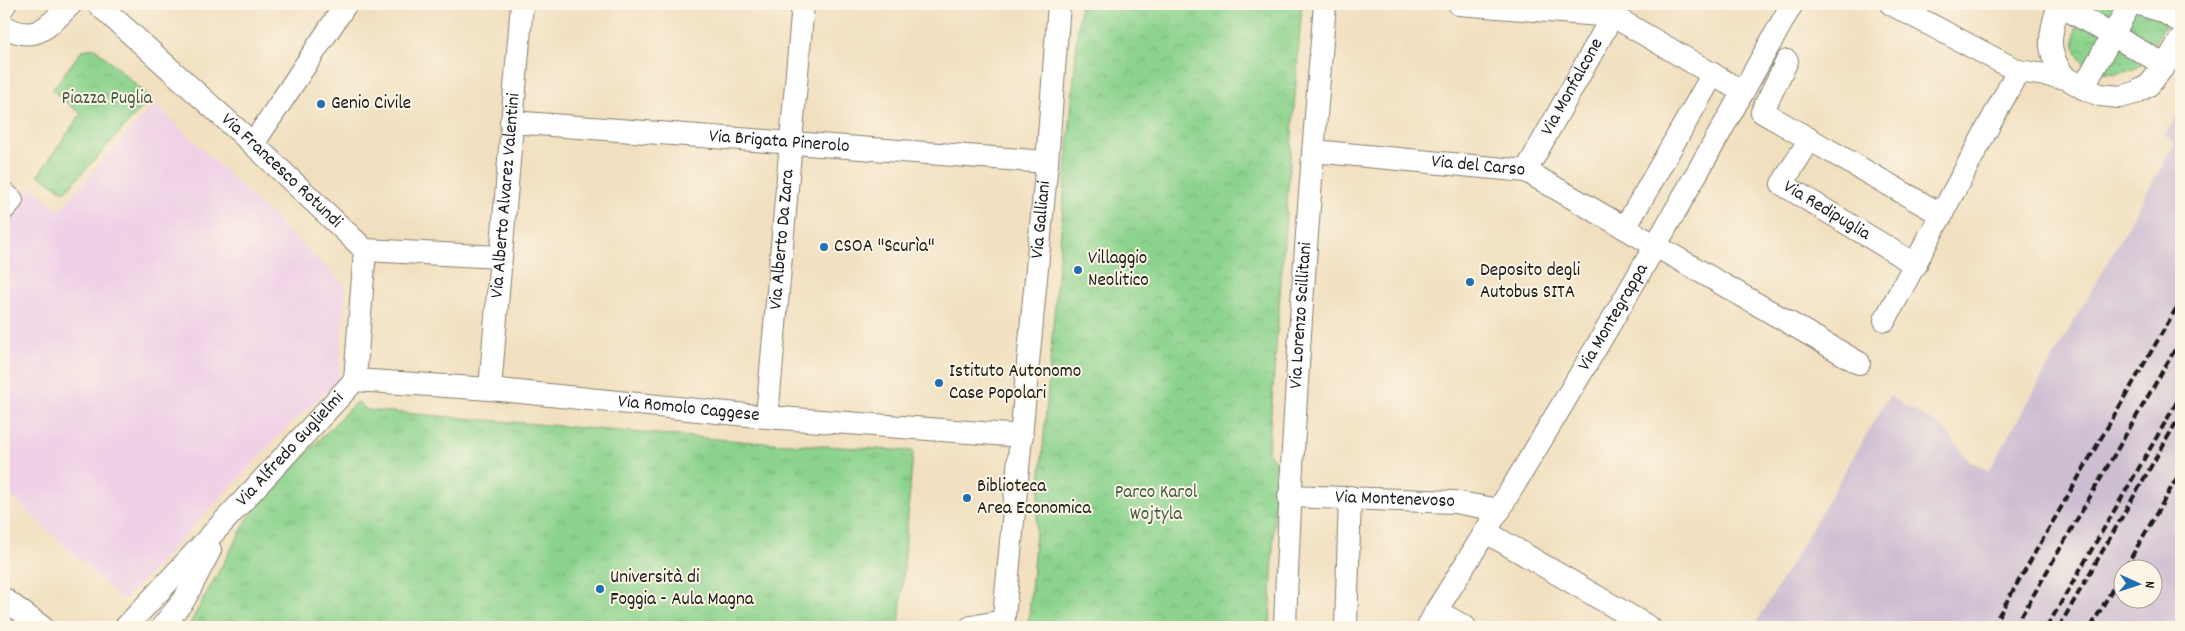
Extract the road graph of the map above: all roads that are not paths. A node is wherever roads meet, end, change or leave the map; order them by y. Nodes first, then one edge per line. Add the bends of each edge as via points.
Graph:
1 (71, 4) edge
2 (98, 4) edge
3 (346, 4) edge
4 (522, 4) edge
5 (803, 4) edge
6 (1060, 4) edge
7 (1325, 4) edge
8 (1458, 4) edge
9 (1792, 4) edge
10 (1891, 4) edge
11 (2059, 4) edge
12 (2130, 4) edge
13 (2139, 4) edge
14 (2164, 7) edge
15 (1616, 10) edge
16 (2181, 22) edge
17 (4, 26) edge
18 (2112, 35) junction
19 (2181, 39) edge
20 (1787, 61) dead end
21 (2165, 65) junction
22 (2018, 71) junction
23 (1713, 74) junction
24 (2074, 83) junction
25 (1743, 92) junction
26 (511, 122) junction
27 (1810, 140) junction
28 (791, 143) junction
29 (253, 144) junction
30 (1312, 150) junction
31 (1047, 162) junction
32 (1526, 171) junction
33 (4, 193) edge
34 (4, 209) edge
35 (1942, 215) junction
36 (1625, 228) junction
37 (1656, 246) junction
38 (365, 250) junction
39 (500, 257) junction
40 (1916, 265) junction
41 (1885, 320) dead end
42 (1859, 363) dead end
43 (355, 380) junction
44 (490, 389) junction
45 (767, 416) junction
46 (1022, 436) junction
47 (1289, 496) junction
48 (1350, 497) junction
49 (1500, 510) junction
50 (227, 519) junction
51 (1486, 532) junction
52 (4, 599) edge
53 (1432, 619) edge
54 (1004, 624) edge
55 (42, 627) edge
56 (126, 627) edge
57 (162, 627) edge
58 (971, 627) edge
59 (1285, 627) edge
60 (1346, 627) edge
61 (1465, 627) edge
62 (1649, 627) edge

1 - 17 street via 39,32 28,35
2 - 29 street, Via Francesco Rotundi
3 - 29 street
4 - 26 street, Via Alberto Alvarez Valentini
5 - 28 street, Via Alberto Da Zara
6 - 31 street, Via Galliani
7 - 30 street, Via Lorenzo Scillitani
8 - 15 street
9 - 25 street, Via Montegrappa
10 - 22 street
11 - 18 street
11 - 24 street via 2050,43 2054,64
12 - 18 street
13 - 14 street
14 - 16 street
15 - 23 street
15 - 32 street, Via Monfalcone
18 - 21 street
18 - 24 street
19 - 21 street
20 - 27 street via 1762,112
21 - 24 street via 2136,94 2110,96
22 - 24 street
22 - 35 street
23 - 25 street
23 - 36 street
25 - 37 street, Via Montegrappa
26 - 28 street, Via Brigata Pinerolo
26 - 39 street, Via Alberto Alvarez Valentini
27 - 35 street
27 - 40 street, Via Redipuglia via 1782,184
28 - 31 street, Via Brigata Pinerolo
28 - 45 street, Via Alberto Da Zara
29 - 38 street, Via Francesco Rotundi
30 - 32 street, Via del Carso
30 - 47 street, Via Lorenzo Scillitani
31 - 46 street, Via Galliani
32 - 36 street, Via del Carso
33 - 34 street via 12,200
35 - 40 street
36 - 37 street, Via del Carso
37 - 42 street, Via del Carso
37 - 49 street, Via Montegrappa
38 - 39 street
38 - 43 street
39 - 44 street, Via Alberto Alvarez Valentini
40 - 41 street
43 - 44 street, Via Romolo Caggese
43 - 50 street, Via Alfredo Guglielmi
44 - 45 street, Via Romolo Caggese
45 - 46 street, Via Romolo Caggese
46 - 54 street, Via Galliani
47 - 48 street, Via Montenevoso
47 - 59 street, Via Lorenzo Scillitani
48 - 49 street, Via Montenevoso via 1454,502
48 - 60 street
49 - 51 street, Via Montegrappa
50 - 56 street, Via Alfredo Guglielmi
50 - 57 street, Via Alfredo Guglielmi via 184,600
51 - 53 street, Via Montegrappa
51 - 62 street
52 - 55 street
53 - 61 street
54 - 58 street

